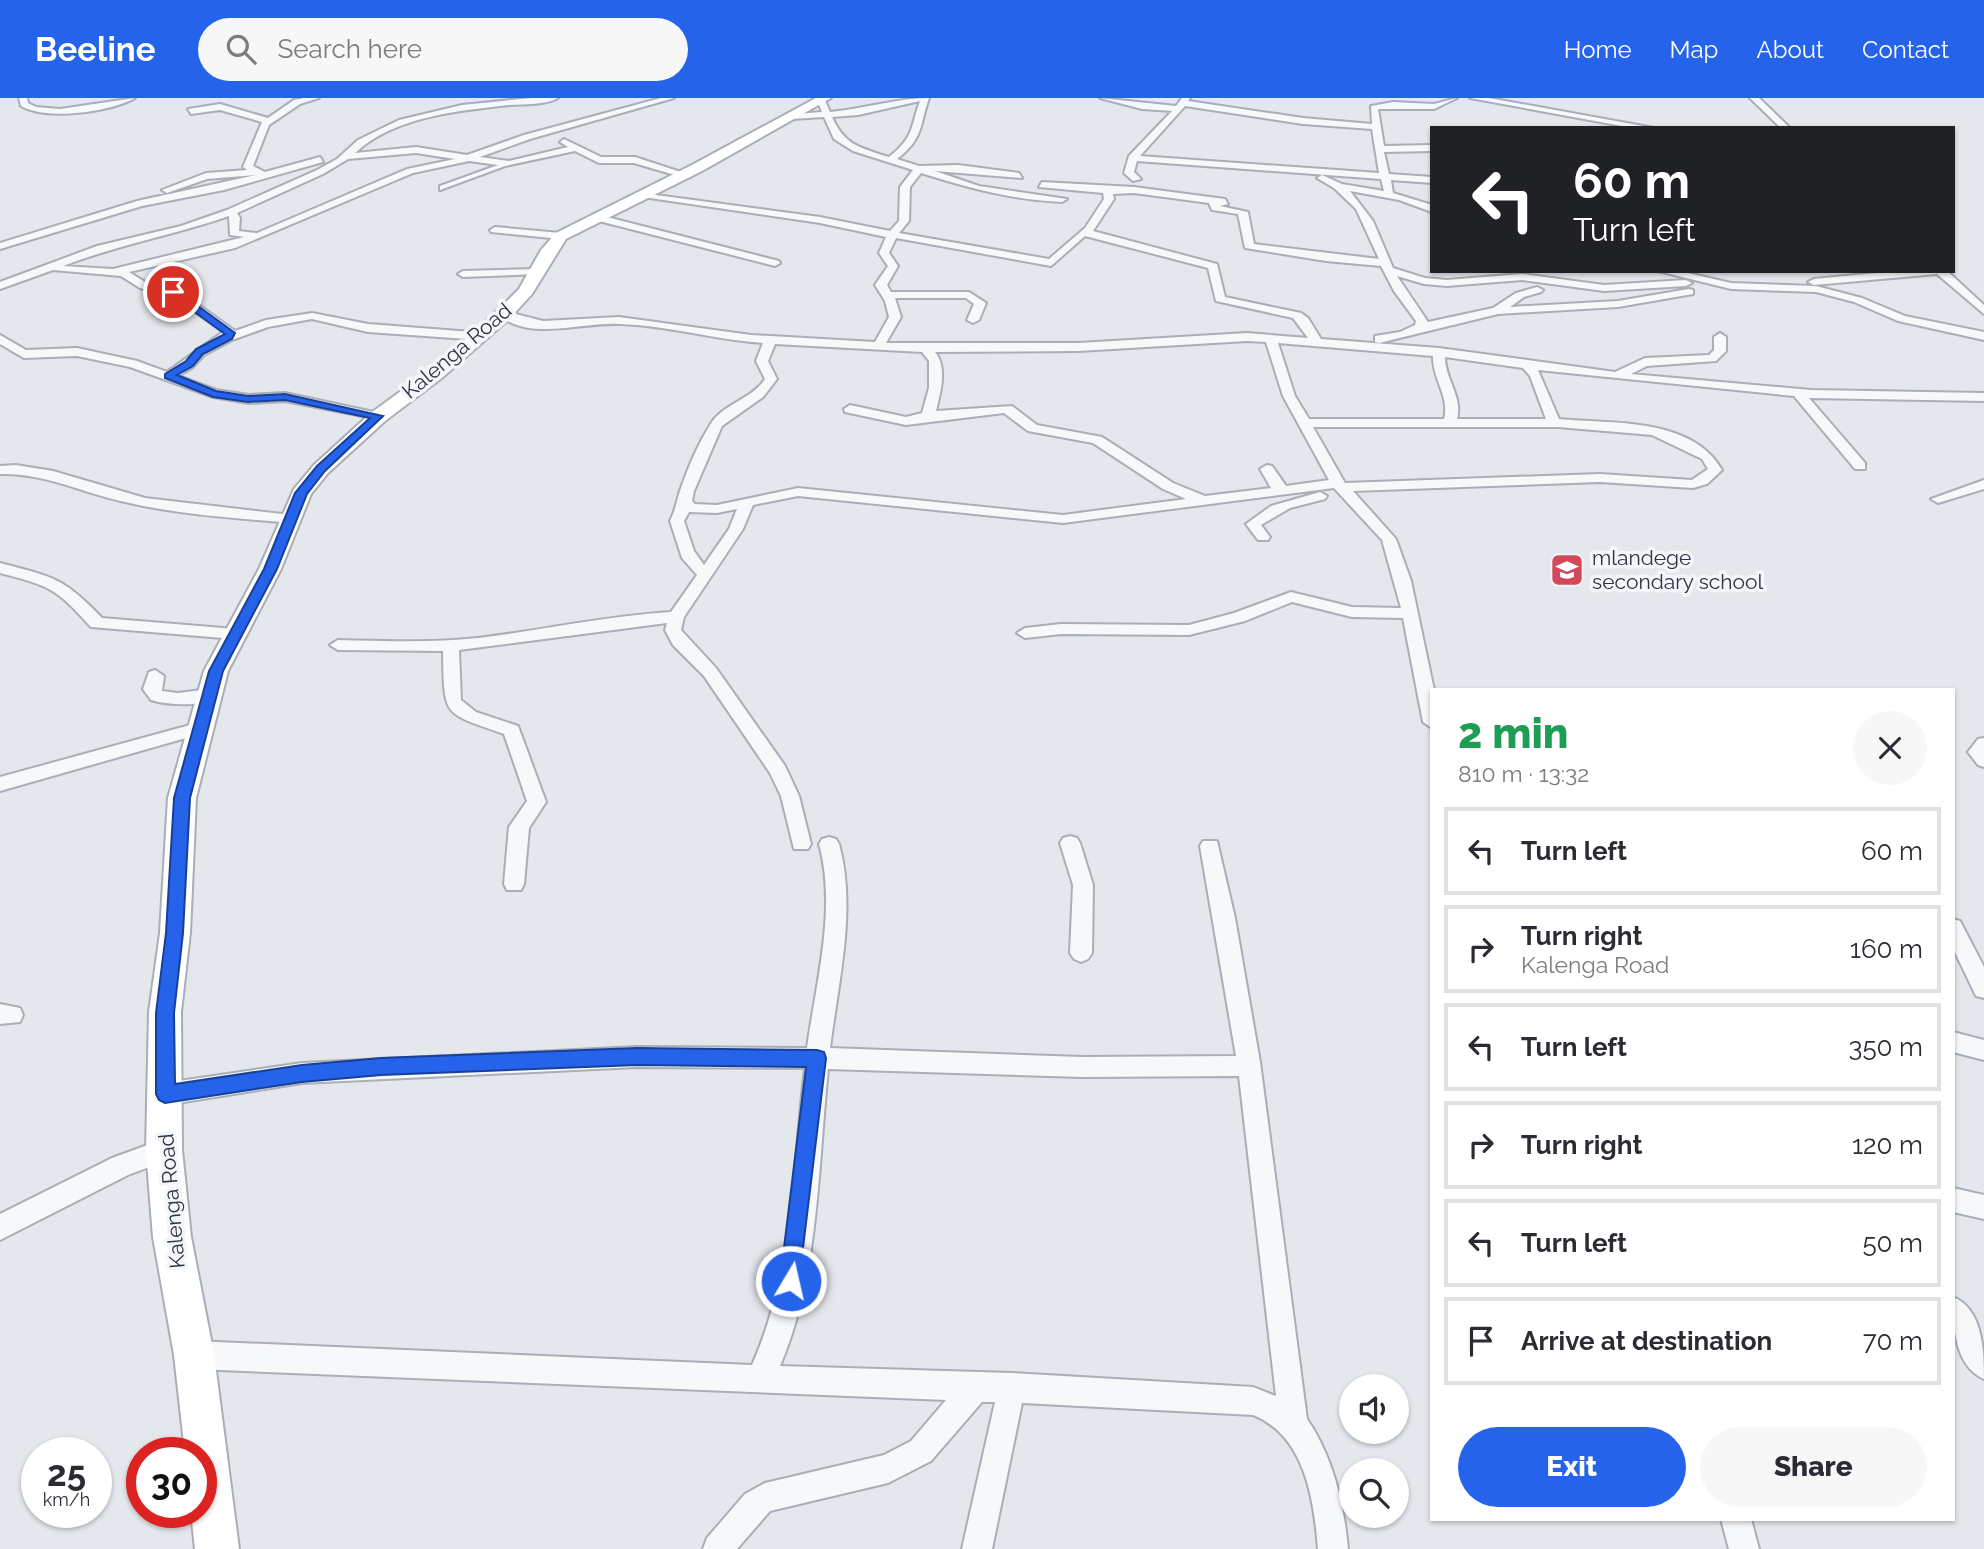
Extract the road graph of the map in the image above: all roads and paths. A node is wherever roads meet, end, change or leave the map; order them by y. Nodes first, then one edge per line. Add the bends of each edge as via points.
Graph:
1 (23, 98) edge
2 (131, 98) edge
3 (315, 98) edge
4 (499, 98) edge
5 (554, 98) edge
6 (670, 98) edge
7 (923, 98) edge
8 (1104, 98) edge
9 (1453, 98) edge
10 (1474, 98) edge
11 (1754, 98) edge
12 (299, 100) edge
13 (1182, 103) edge
14 (825, 105) edge
15 (462, 108) junction
16 (191, 111) dead end
17 (269, 121) junction
18 (1638, 126) edge
19 (1784, 126) edge
20 (1378, 127) junction
21 (551, 131) junction
22 (361, 142) junction
23 (1430, 148) edge
24 (573, 149) junction
25 (1378, 149) junction
26 (347, 156) junction
27 (1132, 158) junction
28 (466, 159) junction
29 (891, 160) junction
30 (509, 164) junction
31 (918, 169) junction
32 (1304, 171) junction
33 (279, 172) junction
34 (263, 175) junction
35 (685, 175) junction
36 (1019, 176) dead end
37 (1386, 177) junction
38 (1136, 180) dead end
39 (1430, 180) edge
40 (1042, 185) dead end
41 (1342, 187) junction
42 (443, 188) dead end
43 (276, 193) junction
44 (1108, 194) junction
45 (1388, 194) junction
46 (641, 196) junction
47 (1213, 200) junction
48 (140, 203) junction
49 (1245, 205) dead end
50 (1430, 208) edge
51 (231, 212) junction
52 (595, 216) junction
53 (1090, 229) junction
54 (495, 230) dead end
55 (892, 234) junction
56 (258, 236) junction
57 (561, 236) junction
58 (0, 246) edge
59 (775, 263) dead end
60 (54, 264) junction
61 (1387, 267) junction
62 (117, 271) junction
63 (536, 272) junction
64 (1671, 273) edge
65 (1919, 273) edge
66 (1941, 273) edge
67 (464, 274) dead end
68 (1699, 280) junction
69 (1424, 281) junction
70 (1720, 284) junction
71 (0, 286) edge
72 (1779, 287) junction
73 (1537, 290) dead end
74 (1403, 294) junction
75 (888, 295) junction
76 (1499, 311) junction
77 (1984, 311) edge
78 (504, 314) junction
79 (973, 320) dead end
80 (1421, 327) junction
81 (1400, 335) junction
82 (481, 336) junction
83 (1984, 336) edge
84 (229, 337) junction
85 (1720, 337) dead end
86 (0, 339) edge
87 (770, 340) junction
88 (1271, 340) junction
89 (1316, 341) junction
90 (1340, 343) junction
91 (878, 347) junction
92 (925, 349) junction
93 (1439, 352) junction
94 (1522, 364) junction
95 (169, 376) junction
96 (1617, 376) junction
97 (1798, 393) junction
98 (1984, 397) edge
99 (850, 409) dead end
100 (378, 416) junction
101 (928, 416) junction
102 (1305, 423) junction
103 (1449, 423) junction
104 (1555, 423) junction
105 (1860, 466) dead end
106 (1267, 469) dead end
107 (0, 470) edge
108 (1984, 484) edge
109 (1341, 487) junction
110 (1281, 489) junction
111 (1938, 499) dead end
112 (1201, 500) junction
113 (686, 505) junction
114 (746, 505) junction
115 (291, 519) junction
116 (1263, 537) dead end
117 (0, 568) edge
118 (706, 575) junction
119 (1408, 613) junction
120 (676, 617) junction
121 (1025, 633) dead end
122 (235, 634) junction
123 (338, 645) dead end
124 (451, 645) junction
125 (155, 676) dead end
126 (209, 695) junction
127 (1430, 713) edge
128 (201, 727) junction
129 (1984, 744) edge
130 (1984, 760) edge
131 (0, 784) edge
132 (1070, 843) dead end
133 (801, 844) dead end
134 (829, 844) dead end
135 (1210, 846) dead end
136 (514, 884) dead end
137 (1955, 931) edge
138 (1081, 953) dead end
139 (1984, 989) edge
140 (1955, 1042) edge
141 (1984, 1049) edge
142 (817, 1058) junction
143 (1248, 1066) junction
144 (165, 1094) junction
145 (164, 1150) junction
146 (1955, 1201) edge
147 (1984, 1208) edge
148 (0, 1227) edge
149 (1955, 1314) edge
150 (194, 1355) junction
151 (1984, 1365) edge
152 (760, 1379) junction
153 (977, 1386) junction
154 (1012, 1387) junction
155 (1293, 1424) junction
156 (1737, 1521) edge
157 (217, 1549) edge
158 (718, 1549) edge
159 (977, 1549) edge
160 (1333, 1549) edge
161 (1744, 1549) edge

1 - 2 street via 32,111 47,113
3 - 12 street
4 - 15 street
5 - 15 street
6 - 21 street
7 - 14 street
7 - 29 street via 919,129
8 - 13 street via 1142,106
9 - 20 street via 1442,106 1376,106
10 - 18 street
11 - 19 street
12 - 17 street
13 - 20 street
13 - 27 street
14 - 29 street via 837,137 844,143
14 - 35 main road, Kalenga Road
15 - 22 street via 402,122
16 - 17 street via 220,107
17 - 34 street via 248,161 251,170
20 - 25 street
21 - 24 street
21 - 28 street
22 - 26 street
22 - 33 street
23 - 25 street
24 - 30 street
24 - 35 street via 599,160 635,160
25 - 37 street
26 - 28 street via 416,150
26 - 43 street
27 - 32 street
27 - 38 street via 1129,173
28 - 30 street
28 - 56 street via 410,171
29 - 31 street
30 - 42 street
31 - 36 street via 958,167
31 - 44 street via 1021,197
31 - 55 street via 916,178 905,187 904,221
32 - 37 street
32 - 41 street
33 - 34 street
33 - 43 street via 283,182
34 - 48 street
34 - 48 street via 197,176
35 - 46 main road, Kalenga Road
37 - 39 street
37 - 45 street
40 - 44 street
41 - 45 street
41 - 61 street via 1358,204
43 - 51 street
44 - 47 street via 1134,190
44 - 53 street
45 - 50 street
46 - 52 main road, Kalenga Road
46 - 55 street
47 - 49 street
47 - 61 street via 1216,208 1242,212 1250,246
48 - 58 street
51 - 56 street via 234,233
51 - 60 street
52 - 57 main road, Kalenga Road
52 - 59 street
53 - 55 street via 1051,263
53 - 89 street via 1090,235 1105,240 1213,266 1220,299 1297,315
54 - 57 street
55 - 75 street via 884,253 893,266 881,281
56 - 62 street
57 - 63 main road, Kalenga Road
60 - 62 street via 59,269
60 - 71 street
61 - 69 street
61 - 74 street
62 - 84 street via 148,287 177,294 228,329
63 - 67 street
63 - 78 main road, Kalenga Road via 526,291
64 - 68 street
65 - 72 street
66 - 77 street
68 - 69 street via 1628,288 1522,277
68 - 70 street
69 - 74 street
70 - 72 street
70 - 76 street via 1656,300
72 - 83 street via 1838,294 1902,319
73 - 76 street via 1520,295
74 - 80 street via 1422,321
75 - 79 street via 969,295 981,303
75 - 91 street via 895,317
76 - 80 street
78 - 82 main road, Kalenga Road
78 - 87 street via 530,323 619,320
80 - 81 street
81 - 90 street
81 - 94 street
82 - 84 street via 368,328 313,316 266,324
82 - 100 main road, Kalenga Road
84 - 95 street
85 - 96 street via 1720,351 1712,358 1645,362
86 - 95 street via 24,354 93,354
87 - 91 street
87 - 113 street via 762,361 771,379 764,392 720,419 687,491
88 - 89 street
88 - 92 street via 1221,336 1079,347 956,341
88 - 102 street via 1290,396
89 - 90 street
90 - 93 street
91 - 92 street
92 - 101 street via 935,360
93 - 94 street
93 - 103 street via 1440,373 1453,398
94 - 96 street
94 - 104 street via 1536,375
95 - 100 street via 213,393 248,399 285,397
96 - 97 street
97 - 98 street
97 - 105 street
99 - 101 street via 903,421
100 - 115 main road, Kalenga Road via 321,469 301,493
101 - 112 street via 1007,410 1033,428 1097,440 1168,486
102 - 103 street
102 - 109 street
103 - 104 street
104 - 109 street via 1661,432 1707,456 1715,470 1693,484 1600,478
106 - 110 street
107 - 115 street via 50,474 157,505
108 - 111 street
109 - 110 street
109 - 116 street via 1297,500 1260,519 1254,524
109 - 119 street via 1389,539
110 - 112 street
112 - 114 street via 1063,519 798,492
113 - 114 street via 697,510
113 - 118 street via 677,521 682,540 693,563
114 - 118 street via 736,530
115 - 122 main road, Kalenga Road
117 - 122 street via 50,581 71,595 97,623
118 - 120 street
119 - 121 street via 1352,612 1291,597 1189,630
119 - 127 street
120 - 124 street via 636,618
120 - 133 street via 673,630 679,641 710,672 778,771 790,796
122 - 126 main road, Kalenga Road
123 - 124 street
124 - 136 street via 455,708 512,730 537,802 519,827
125 - 126 street via 152,689 158,696
126 - 128 main road, Kalenga Road
128 - 131 street
128 - 144 main road, Kalenga Road via 182,798 175,933 165,1013
129 - 130 street via 1977,752
132 - 138 street via 1084,893
134 - 142 street via 836,878
135 - 143 street
137 - 139 street
140 - 141 street
142 - 143 street via 1082,1067
142 - 144 street via 637,1057 381,1067 302,1073
142 - 152 street via 795,1260 783,1323
143 - 155 street via 1269,1198
144 - 145 main road, Kalenga Road
145 - 148 street via 121,1166
145 - 150 main road, Kalenga Road via 172,1237
146 - 147 street
149 - 151 street
150 - 152 street via 451,1370
150 - 157 main road, Kalenga Road
152 - 153 street
153 - 154 street
153 - 158 street via 921,1451 888,1469 765,1498
154 - 155 street via 1253,1401
154 - 159 street
155 - 160 street via 1314,1460 1331,1521
156 - 161 street

